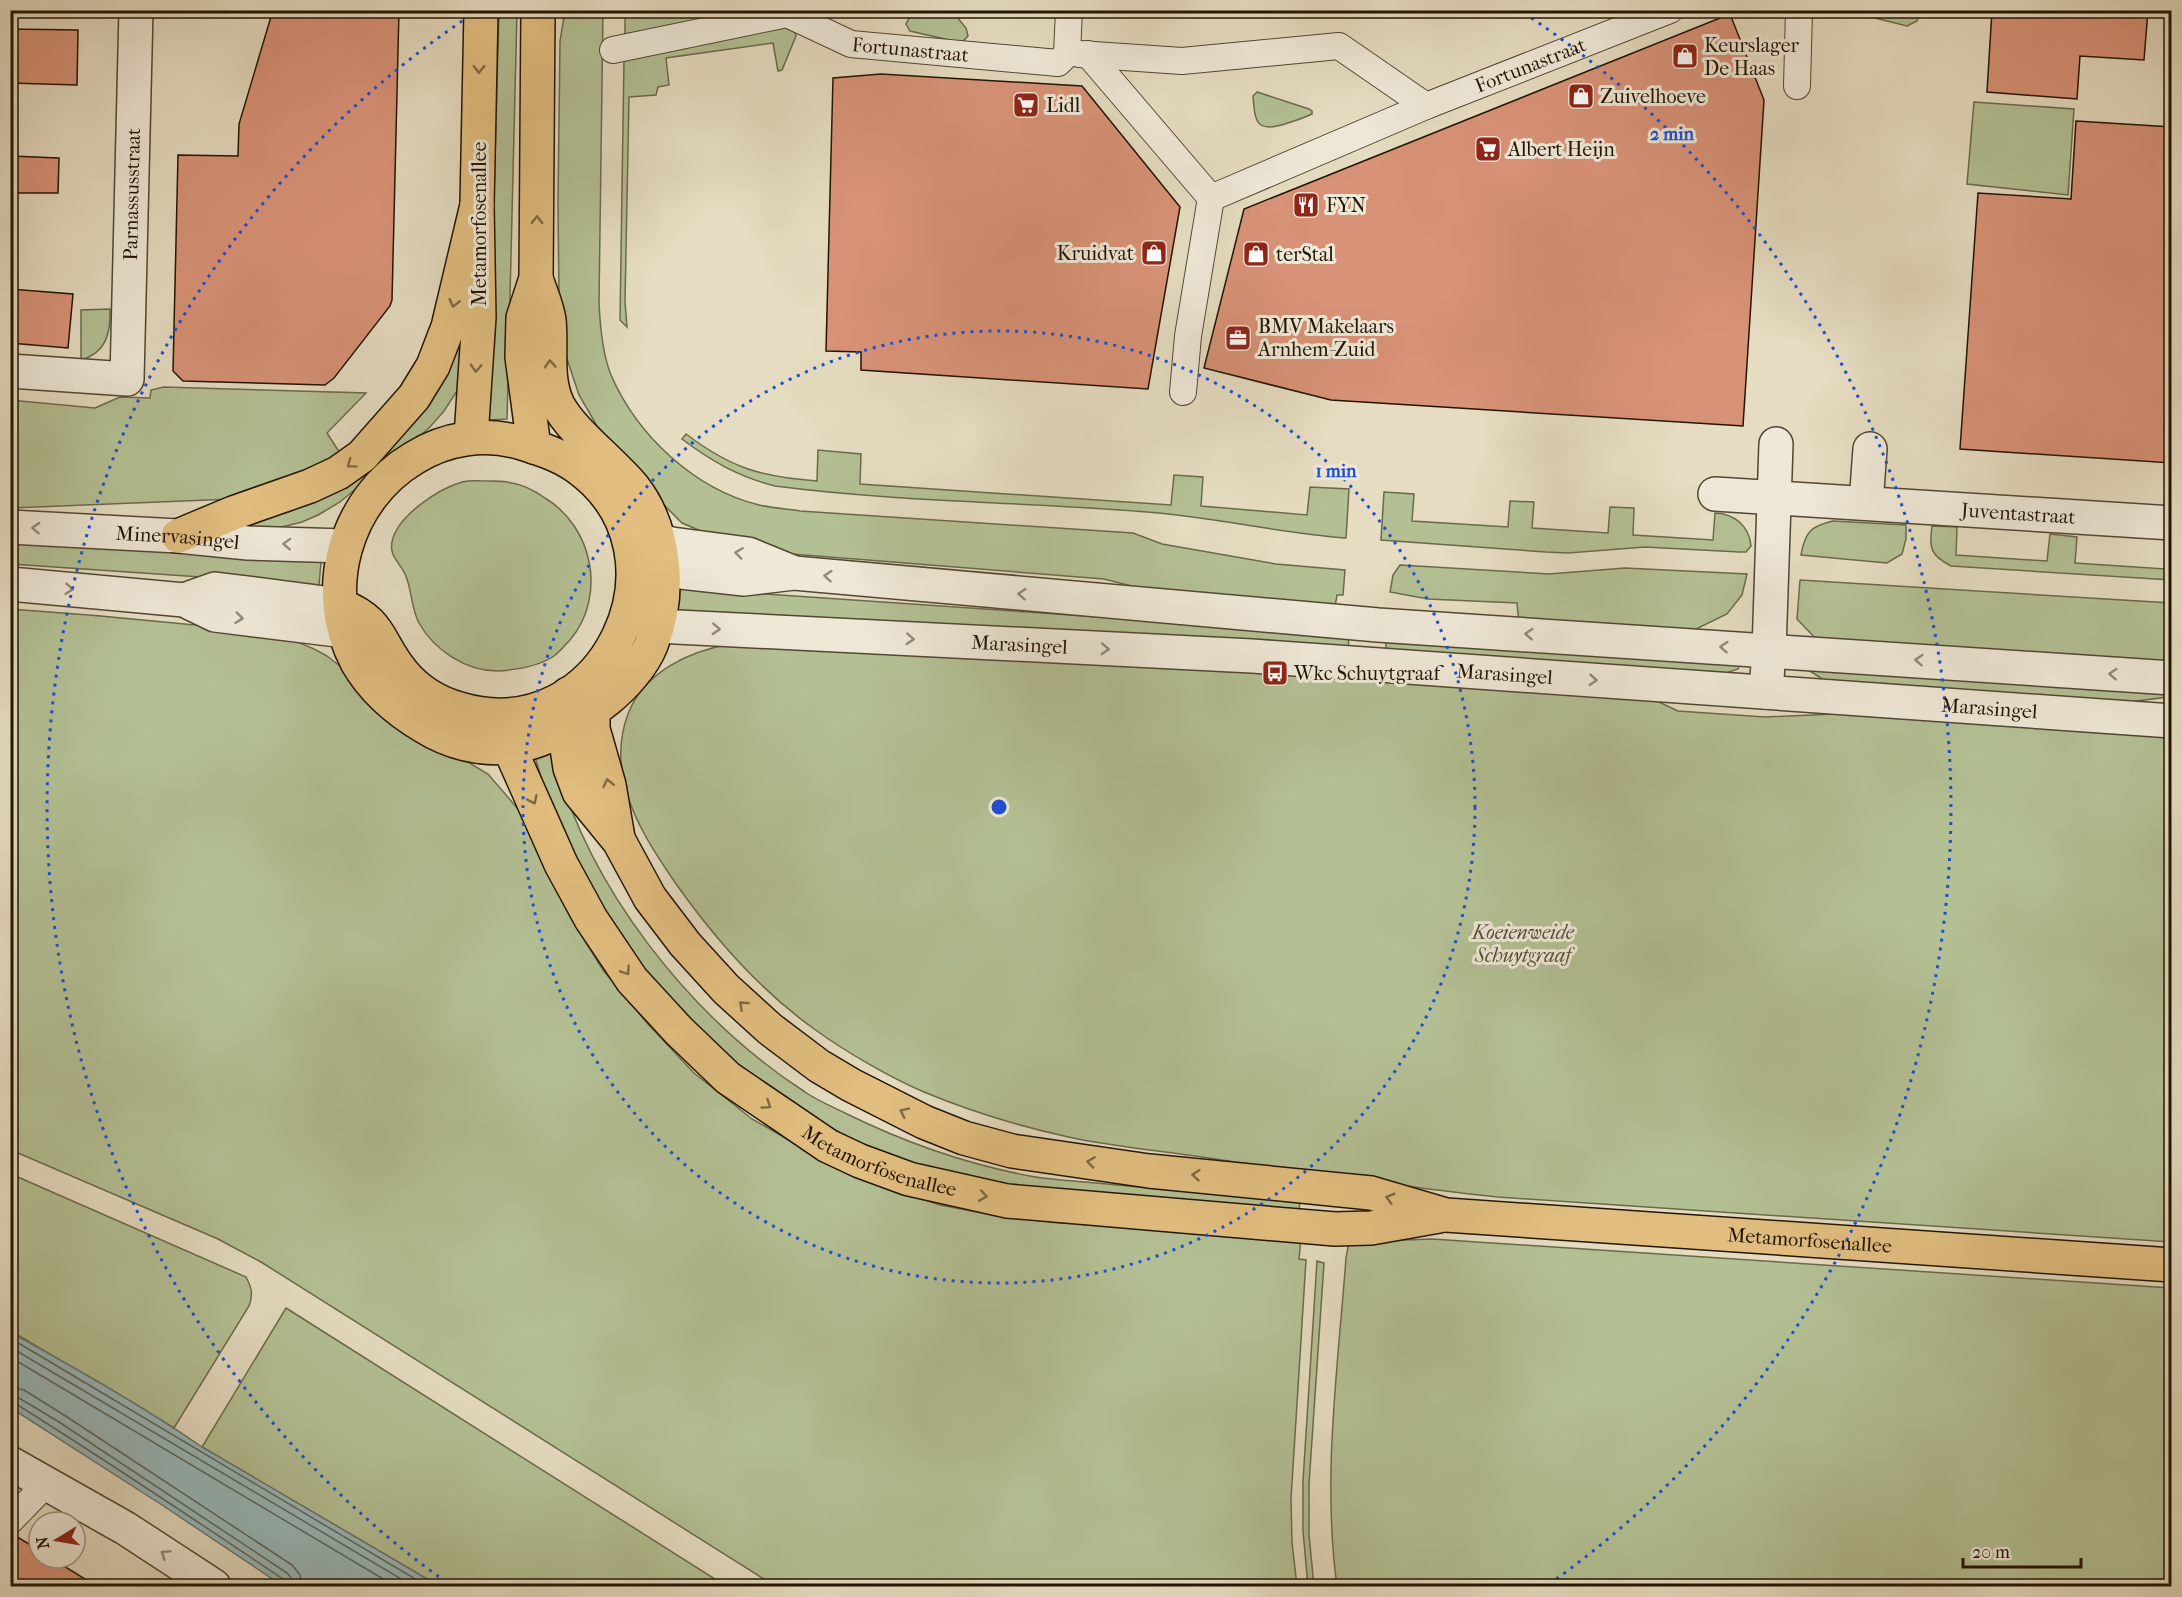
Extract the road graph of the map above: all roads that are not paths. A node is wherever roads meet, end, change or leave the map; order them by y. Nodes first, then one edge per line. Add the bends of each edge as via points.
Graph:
1 (135, 10) edge
2 (481, 10) edge
3 (538, 10) edge
4 (1069, 10) edge
5 (1670, 10) edge
6 (1799, 10) edge
7 (613, 50) dead end
8 (1078, 54) junction
9 (1797, 86) dead end
10 (1426, 106) junction
11 (1211, 198) junction
12 (477, 205) junction
13 (536, 278) junction
14 (10, 371) edge
15 (1183, 392) dead end
16 (471, 437) junction
17 (1776, 444) dead end
18 (534, 447) junction
19 (1870, 449) dead end
20 (1715, 494) dead end
21 (1774, 498) junction
22 (1866, 503) junction
23 (2172, 524) edge
24 (10, 527) edge
25 (178, 536) junction
26 (345, 546) junction
27 (651, 554) junction
28 (10, 584) edge
29 (343, 618) junction
30 (657, 626) junction
31 (1769, 650) junction
32 (2172, 678) edge
33 (1766, 692) junction
34 (580, 703) junction
35 (2172, 721) edge
36 (564, 728) junction
37 (509, 747) junction
38 (619, 841) junction
39 (1446, 1215) junction
40 (2172, 1264) edge
41 (10, 1463) edge
42 (46, 1484) junction
43 (10, 1521) edge
44 (214, 1587) edge

1 - 14 street, Parnassusstraat via 127,379
2 -> 12 main road, Metamorfosenallee
13 -> 3 main road
4 - 8 street
5 - 10 street, Fortunastraat
6 - 9 street
7 - 8 street, Fortunastraat via 787,14 851,44 1058,63
8 - 10 street, Fortunastraat via 1182,60 1339,46
8 - 11 street
10 - 11 street, Fortunastraat
11 - 15 street via 1188,336
12 -> 16 main road, Metamorfosenallee via 479,317
12 -> 25 main road via 448,327 433,366 414,397 362,456 310,486
13 - 18 main road via 523,318 522,357
27 -> 13 main road via 638,494 558,404 551,384 549,317
16 - 18 main road via 513,440
16 - 26 main road via 423,452 383,481 354,522
17 - 21 street
18 - 27 main road via 577,467 596,483 622,524
19 - 22 street
20 - 21 street, Juventastraat
21 - 22 street, Juventastraat
21 - 31 street
22 - 23 street, Juventastraat
25 -> 24 street, Minervasingel
26 -> 25 street, Minervasingel
26 - 29 main road via 339,588
27 - 30 main road via 661,605
31 -> 27 street, Marasingel via 1378,625 794,573 748,554 672,544
27 - 34 main road via 634,575 623,631
28 -> 29 street via 184,600 215,615
29 - 34 main road via 367,618 400,670 418,689 439,702 462,710 510,715
29 - 37 main road via 356,660 372,683 407,717 460,743
30 -> 33 street, Marasingel via 1252,656
30 - 34 main road via 650,649 611,696
32 -> 31 street, Marasingel
31 - 33 street
33 - 35 street, Marasingel
34 - 36 main road
38 -> 34 main road, Metamorfosenallee via 609,785 593,729
36 - 37 main road
36 - 38 main road, Metamorfosenallee via 570,768 579,792
37 -> 39 main road, Metamorfosenallee via 561,864 591,919 632,980 728,1078 839,1151 909,1179 1007,1201 1335,1229 1371,1228
39 -> 38 main road, Metamorfosenallee via 1371,1193 1149,1170 1012,1150 964,1138 924,1122 819,1066 726,989 650,898
39 - 40 main road, Metamorfosenallee
41 - 42 street
42 - 43 street
44 -> 42 street via 125,1527

